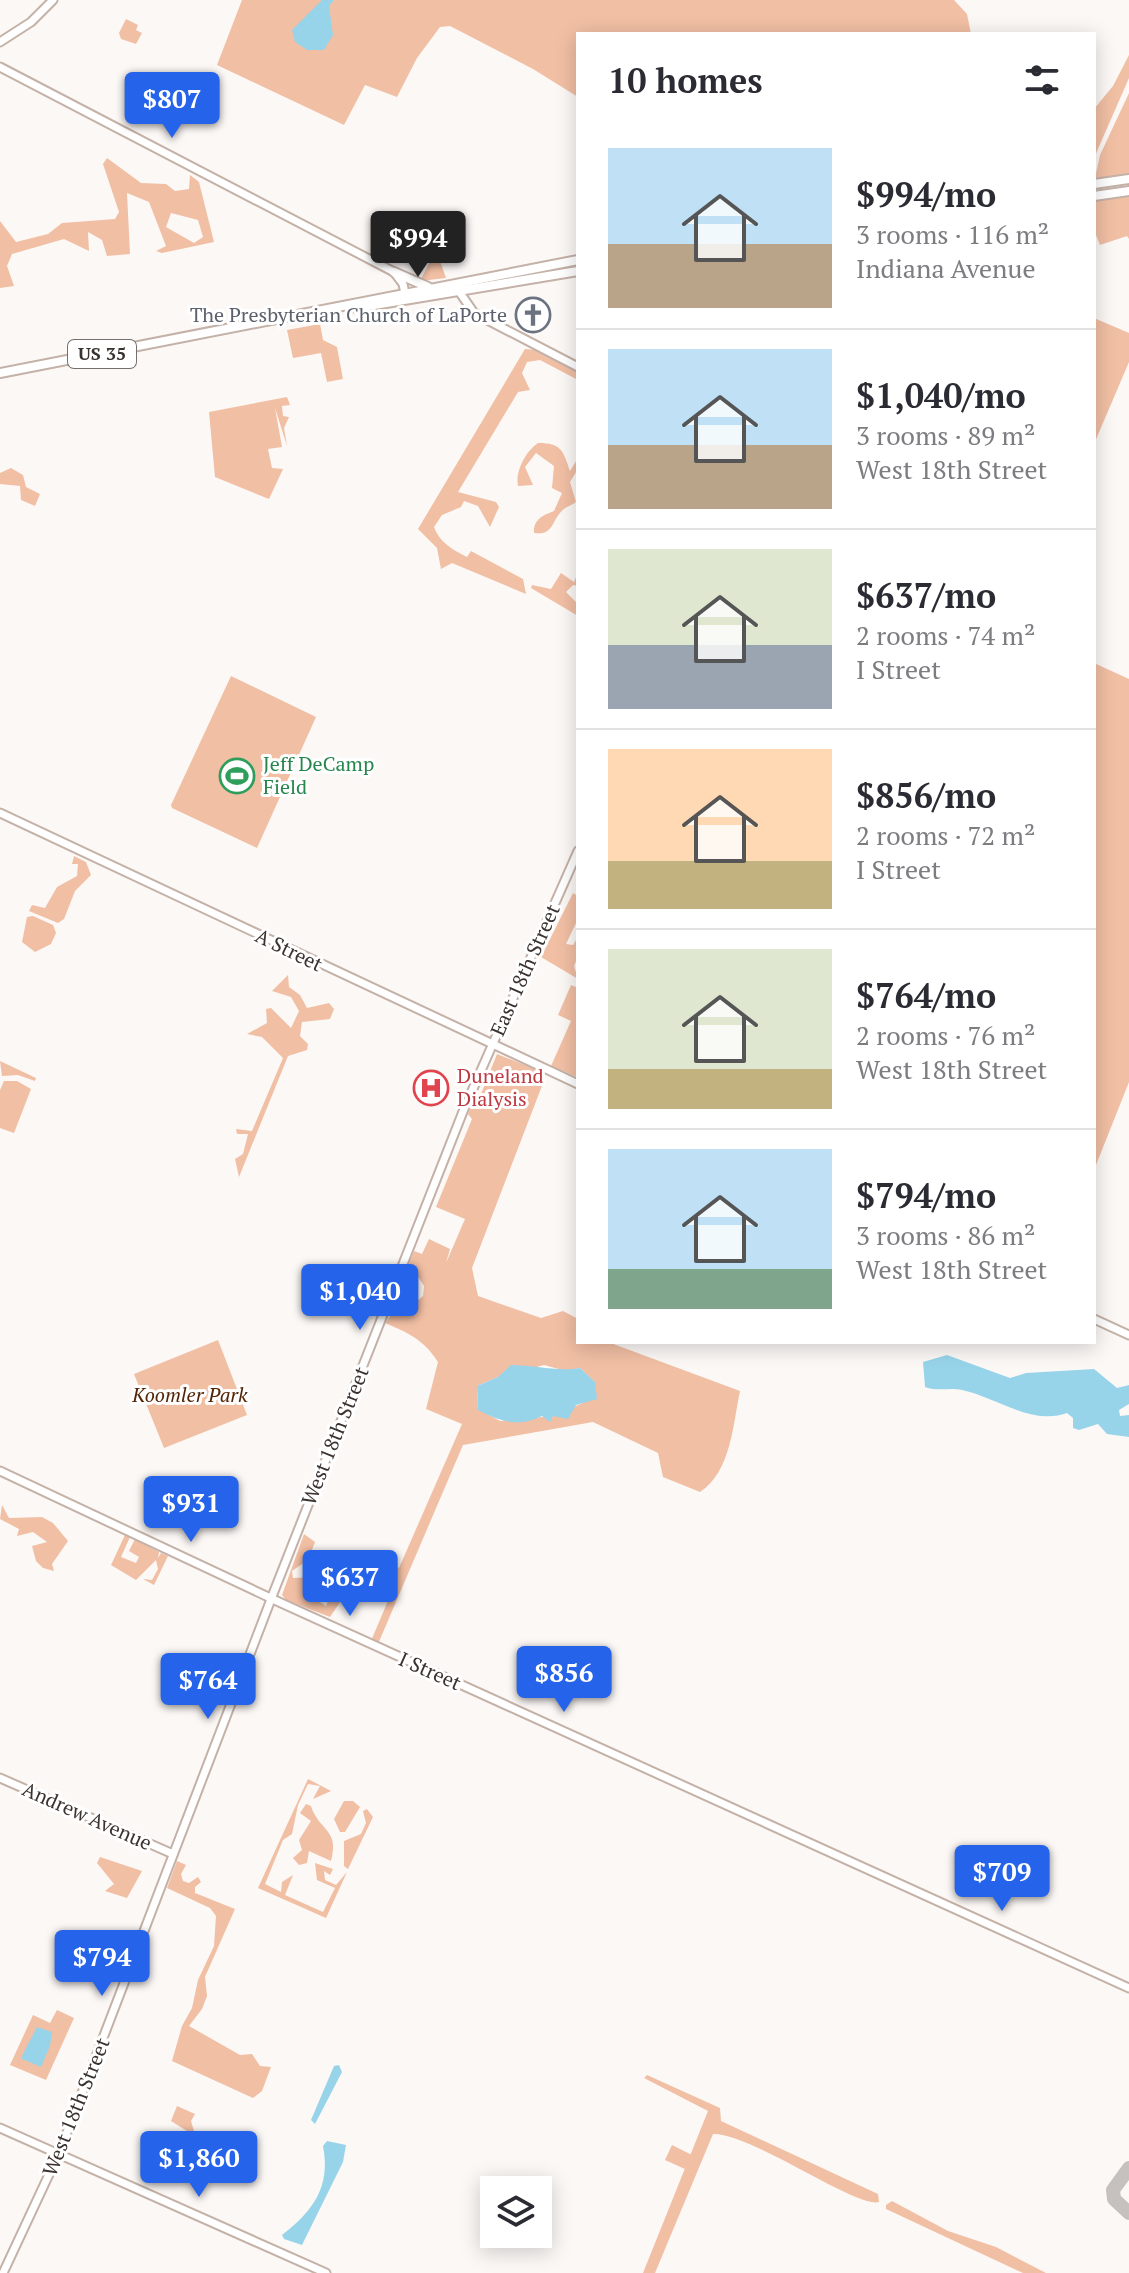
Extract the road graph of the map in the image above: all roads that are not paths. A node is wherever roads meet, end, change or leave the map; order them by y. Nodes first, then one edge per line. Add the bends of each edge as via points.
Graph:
1 (53, 0) edge
2 (0, 42) edge
3 (0, 67) edge
4 (1129, 179) edge
5 (1096, 184) edge
6 (1129, 191) edge
7 (1096, 196) edge
8 (576, 260) edge
9 (576, 271) edge
10 (394, 272) junction
11 (454, 283) junction
12 (428, 288) junction
13 (459, 293) junction
14 (406, 298) junction
15 (576, 366) edge
16 (0, 373) edge
17 (0, 813) edge
18 (576, 855) edge
19 (491, 1045) junction
20 (576, 1083) edge
21 (1096, 1320) edge
22 (1129, 1335) edge
23 (0, 1471) edge
24 (271, 1599) junction
25 (0, 1778) edge
26 (173, 1854) junction
27 (1129, 1988) edge
28 (0, 2128) edge
29 (59, 2153) junction
30 (3, 2273) edge
31 (326, 2273) edge

1 - 2 street
3 - 10 street
4 - 5 main road
6 - 7 main road
8 - 11 main road, US 35
9 - 13 main road, US 35
10 - 12 main road
10 - 14 street
11 - 12 main road, US 35
11 - 13 street
12 - 14 main road, US 35
13 - 14 main road, US 35
13 - 15 street via 474,313
14 - 16 main road, US 35
17 - 19 street, A Street
18 - 19 street, East 18th Street
19 - 20 street, A Street
19 - 24 street, West 18th Street
21 - 22 street
23 - 24 street, I Street
24 - 26 street, West 18th Street
24 - 27 street, I Street
25 - 26 street, Andrew Avenue
26 - 29 street, West 18th Street
28 - 29 street
29 - 30 street, West 18th Street
29 - 31 street

